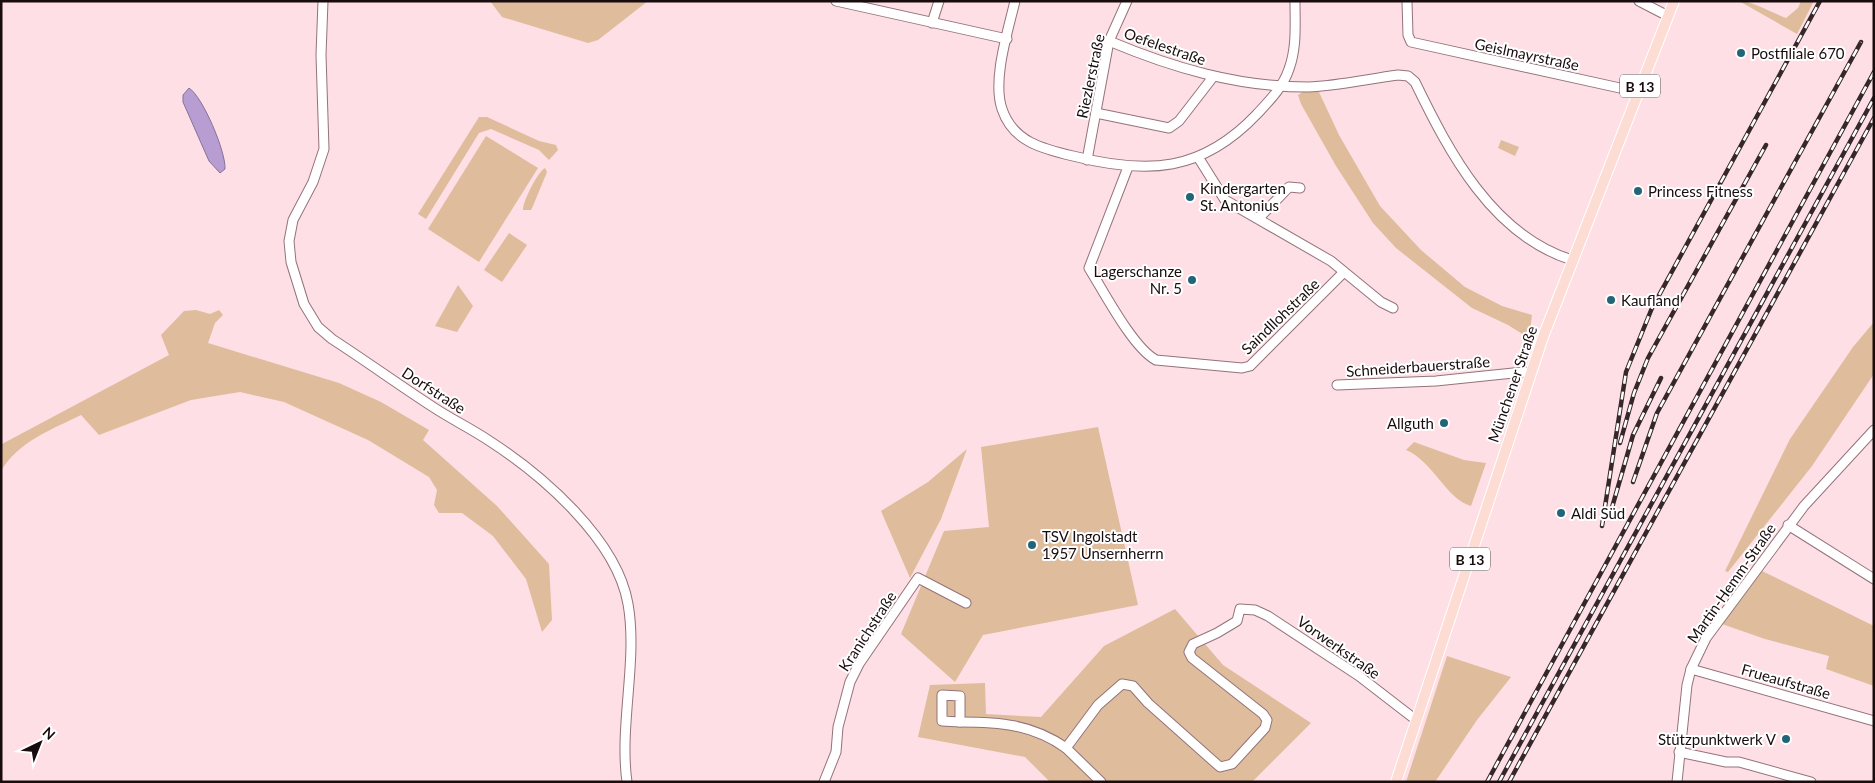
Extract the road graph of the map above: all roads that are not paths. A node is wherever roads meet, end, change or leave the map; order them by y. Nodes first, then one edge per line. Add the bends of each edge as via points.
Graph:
1 (323, 1) edge
2 (836, 1) edge
3 (939, 1) edge
4 (1015, 1) edge
5 (1127, 1) edge
6 (1291, 1) edge
7 (1295, 1) edge
8 (1408, 1) edge
9 (1639, 1) edge
10 (1674, 1) edge
11 (1668, 16) junction
12 (932, 23) junction
13 (1007, 39) junction
14 (1109, 41) junction
15 (1214, 77) junction
16 (1282, 85) junction
17 (1638, 92) junction
18 (1096, 114) junction
19 (1198, 157) junction
20 (1087, 160) junction
21 (1128, 167) junction
22 (1300, 188) dead end
23 (1259, 218) junction
24 (1572, 260) junction
25 (1343, 273) junction
26 (1393, 308) dead end
27 (1531, 373) junction
28 (1337, 385) dead end
29 (1874, 430) edge
30 (1788, 525) junction
31 (1874, 579) edge
32 (966, 603) dead end
33 (1691, 669) junction
34 (1416, 720) junction
35 (960, 722) dead end
36 (1874, 722) edge
37 (1066, 748) junction
38 (1679, 752) junction
39 (827, 781) edge
40 (627, 782) edge
41 (1101, 782) edge
42 (1396, 782) edge
43 (1677, 782) edge
44 (1811, 782) edge

1 - 40 street, Dorfstraße via 324,149 289,234 291,262 298,289 312,319 332,339 522,464 570,508 608,555 623,584 629,610
2 - 12 street
3 - 12 street
4 - 13 street
5 - 14 street, Riezlerstraße
6 - 7 street
7 - 16 street via 1294,52
8 - 17 street, Geislmayrstraße via 1410,42
9 - 11 street
10 - 11 main road, Münchener Straße / B 13
11 - 17 main road, Münchener Straße / B 13
12 - 13 street
13 - 20 street via 999,90 1010,126 1025,140 1041,148
14 - 15 street, Oefelestraße via 1166,64
14 - 18 street, Riezlerstraße
15 - 16 street, Oefelestraße via 1242,83
15 - 18 street, Oefelestraße via 1179,121 1168,128
16 - 19 street via 1246,126 1227,142
16 - 24 street, Oefelestraße via 1332,85 1408,76 1415,82 1463,170 1489,203 1528,240
17 - 24 main road, Münchener Straße / B 13
18 - 20 street, Riezlerstraße
19 - 21 street via 1168,166
19 - 23 street via 1225,200
20 - 21 street
21 - 25 street, Saindllohstraße via 1089,268 1128,330 1147,355 1156,360 1242,368 1250,366
22 - 23 street via 1289,187
23 - 25 street via 1332,261
24 - 27 main road, Münchener Straße / B 13
25 - 26 street
27 - 28 street, Schneiderbauerstraße
27 - 34 main road, Münchener Straße / B 13
29 - 30 street, Martin-Hemm-Straße
30 - 31 street
30 - 33 street, Martin-Hemm-Straße via 1714,625
32 - 39 street, Kranichstraße via 918,578 850,682
33 - 36 street, Frueaufstraße
33 - 38 street, Martin-Hemm-Straße
34 - 37 street, Vorwerkstraße via 1359,676 1268,616 1255,610 1240,609 1237,621 1217,634 1195,642 1189,650 1192,658 1263,714 1266,720 1265,728 1232,764 1224,767 1215,764 1128,683 1120,684 1103,699
34 - 42 main road, Münchener Straße / B 13
35 - 37 street via 1015,724 1037,731
37 - 41 street
38 - 43 street, Martin-Hemm-Straße
38 - 44 street via 1739,762

